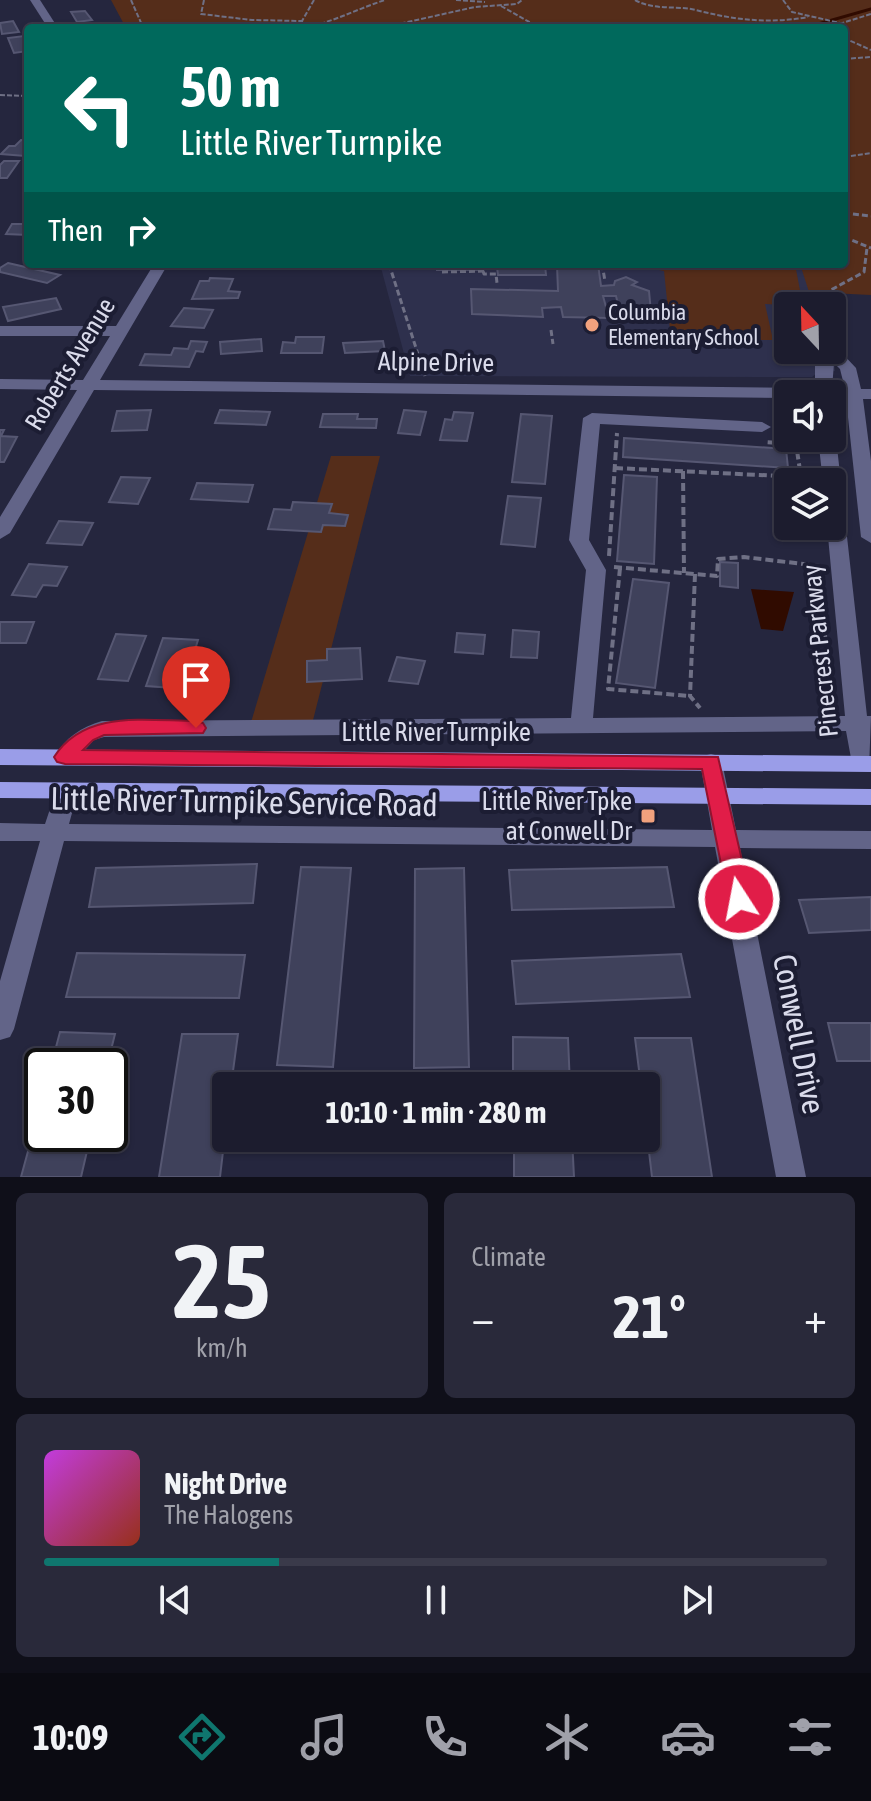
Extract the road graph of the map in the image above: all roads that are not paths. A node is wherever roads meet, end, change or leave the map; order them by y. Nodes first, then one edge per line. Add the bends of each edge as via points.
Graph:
1 (35, 0) edge
2 (50, 24) edge
3 (159, 268) edge
4 (0, 331) edge
5 (120, 331) junction
6 (824, 380) edge
7 (0, 384) edge
8 (88, 387) junction
9 (774, 393) edge
10 (862, 394) edge
11 (756, 434) road end
12 (0, 533) edge
13 (871, 537) edge
14 (839, 540) edge
15 (863, 723) edge
16 (581, 726) junction
17 (0, 757) edge
18 (65, 757) junction
19 (711, 762) junction
20 (866, 763) edge
21 (0, 790) edge
22 (66, 791) junction
23 (871, 797) edge
24 (719, 798) junction
25 (0, 832) edge
26 (55, 832) junction
27 (728, 839) junction
28 (871, 840) edge
29 (0, 1029) edge
30 (791, 1177) edge

1 - 2 street
3 - 5 street, Roberts Avenue
4 - 5 street
5 - 8 street, Roberts Avenue
6 - 10 street via 823,366 833,353
7 - 8 street, Alpine Drive
8 - 9 street, Alpine Drive
8 - 12 street, Roberts Avenue
10 - 13 street
11 - 16 street via 592,418 579,540 596,570
14 - 15 street, Pinecrest Parkway
15 - 16 street, Little River Turnpike Service Road
15 - 20 street, Pinecrest Parkway
16 - 18 street, Little River Turnpike Service Road via 102,729 86,735
17 - 18 main road, Little River Turnpike
18 - 19 main road, Little River Turnpike
19 - 20 main road, Little River Turnpike
19 - 24 street, Conwell Drive
21 - 22 main road
22 - 24 main road
22 - 26 street
23 - 24 main road
24 - 27 street, Conwell Drive
25 - 26 street, Little River Turnpike Service Road
26 - 27 street, Little River Turnpike Service Road
26 - 29 street
27 - 28 street, Little River Turnpike Service Road
27 - 30 street, Conwell Drive

